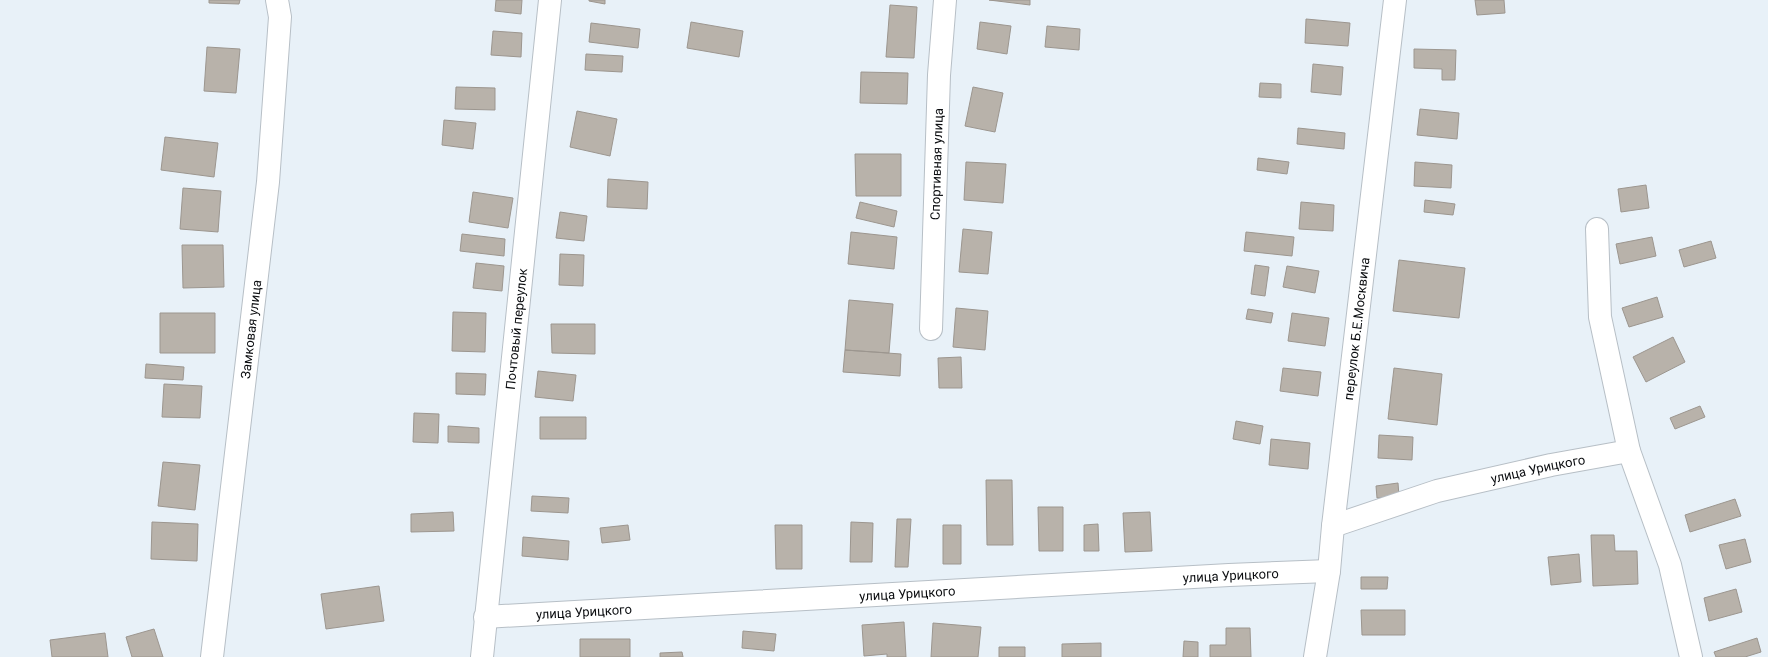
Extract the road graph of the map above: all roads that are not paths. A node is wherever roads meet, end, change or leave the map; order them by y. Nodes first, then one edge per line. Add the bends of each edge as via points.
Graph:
1 (278, 0) edge
2 (550, 0) edge
3 (944, 0) edge
4 (1395, 0) edge
5 (1597, 229) dead end
6 (931, 329) dead end
7 (1629, 450) junction
8 (1333, 526) junction
9 (1329, 571) junction
10 (485, 618) junction
11 (212, 657) edge
12 (481, 657) edge
13 (1315, 657) edge
14 (1691, 657) edge

1 - 11 street, Замковая улица via 280,17 268,182
2 - 10 street, Почтовый переулок
3 - 6 street, Спортивная улица via 939,75
4 - 8 street, переулок Б.Е.Москвича
5 - 7 street via 1600,317
7 - 8 street, улица Урицкого via 1551,465 1437,492
7 - 14 street via 1670,565
8 - 9 street, переулок Б.Е.Москвича
9 - 10 street, улица Урицкого
9 - 13 street, переулок Б.Е.Москвича
10 - 12 street, Почтовый переулок

